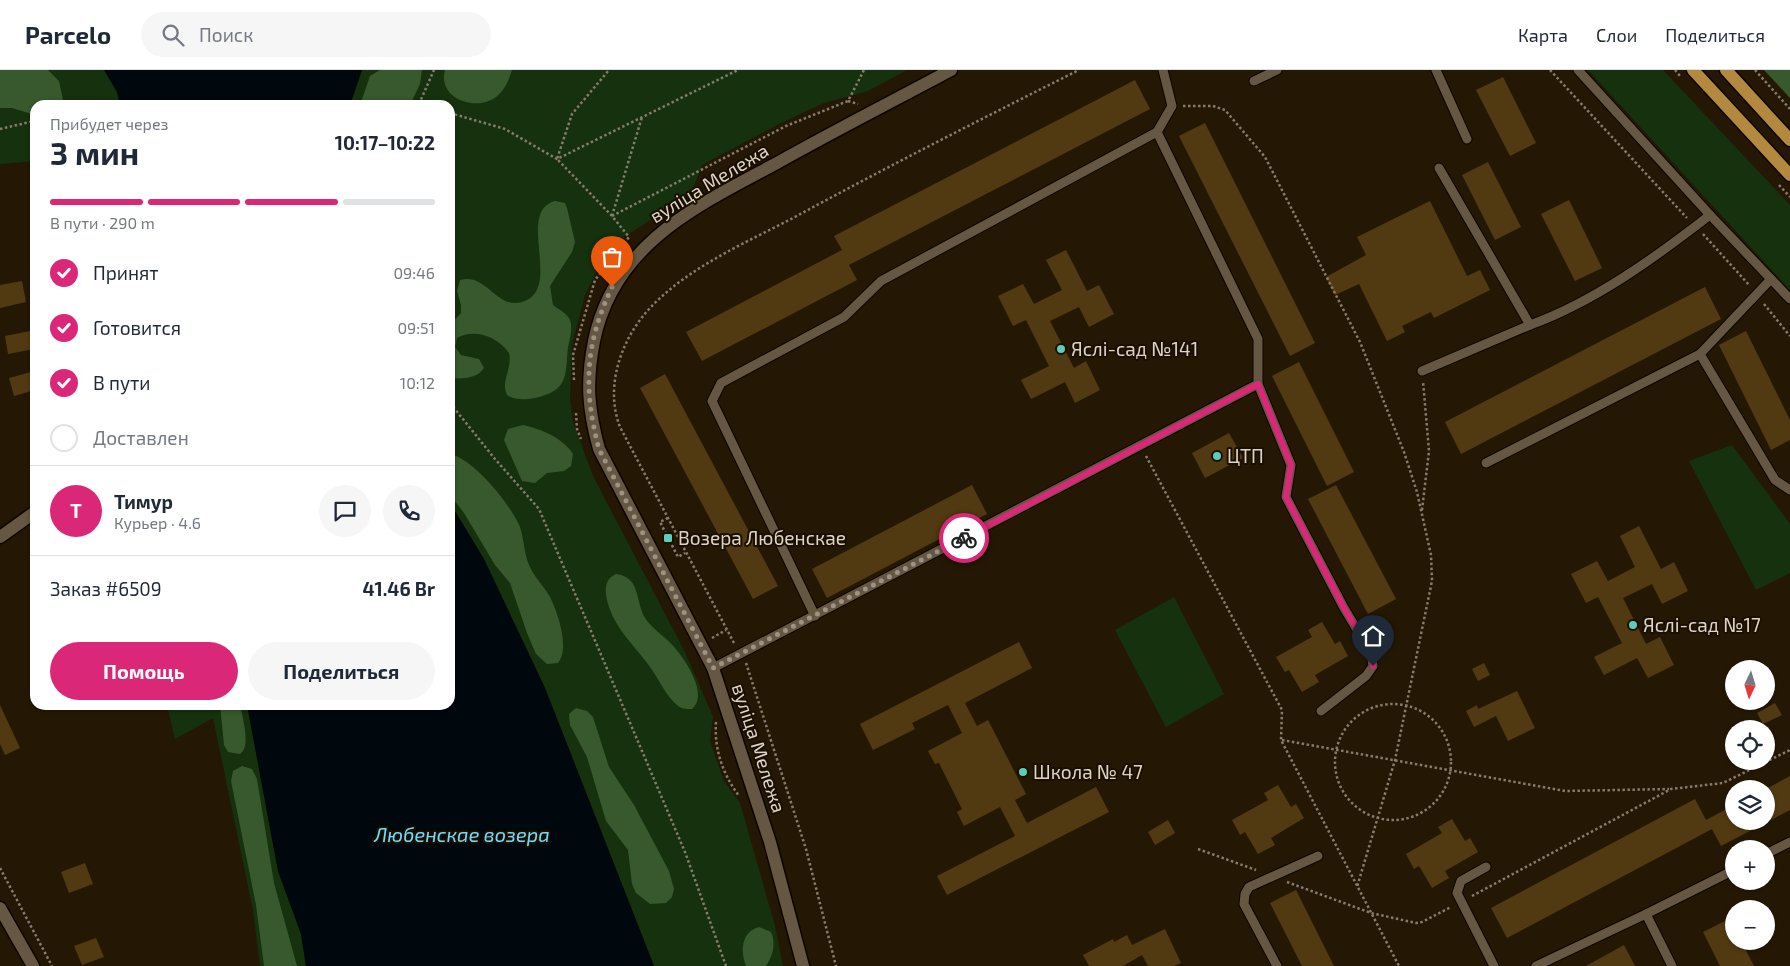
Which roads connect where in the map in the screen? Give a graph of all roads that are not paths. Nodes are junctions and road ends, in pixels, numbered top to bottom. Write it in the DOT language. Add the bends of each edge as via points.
graph roads {
  1 [pos="951,70"];
  2 [pos="1163,70"];
  3 [pos="1277,70"];
  4 [pos="1436,70"];
  5 [pos="1578,70"];
  6 [pos="1694,70"];
  7 [pos="1726,70"];
  8 [pos="1254,81"];
  9 [pos="1157,132"];
  10 [pos="1467,139"];
  11 [pos="1790,140"];
  12 [pos="1439,168"];
  13 [pos="1790,175"];
  14 [pos="1710,215"];
  15 [pos="1771,279"];
  16 [pos="1790,299"];
  17 [pos="1530,325"];
  18 [pos="1700,354"];
  19 [pos="1422,371"];
  20 [pos="1258,384"];
  21 [pos="1486,464"];
  22 [pos="1790,490"];
  23 [pos="30,516"];
  24 [pos="0,537"];
  25 [pos="815,616"];
  26 [pos="713,668"];
  27 [pos="1321,711"];
  28 [pos="1789,845"];
  29 [pos="1775,850"];
  30 [pos="1318,856"];
  31 [pos="1486,867"];
  32 [pos="1725,874"];
  33 [pos="0,908"];
  34 [pos="1646,914"];
  35 [pos="33,966"];
  36 [pos="803,966"];
  37 [pos="1277,966"];
  38 [pos="1494,966"];
  39 [pos="1536,966"];
  40 [pos="1672,966"];
  1 -- 26 [label="main road, вуліца Мележа" via="683,216 633,257 603,306 589,364 587,392 599,449"];
  2 -- 9 [label="lane" via="1172,106"];
  3 -- 8 [label="lane"];
  4 -- 10 [label="lane"];
  5 -- 14 [label="lane"];
  6 -- 13 [label="main road"];
  7 -- 11 [label="main road"];
  9 -- 20 [label="lane" via="1258,339"];
  9 -- 25 [label="lane" via="881,281 844,317 721,383 712,401"];
  12 -- 17 [label="lane"];
  14 -- 15 [label="lane"];
  14 -- 17 [label="lane" via="1640,267 1552,317"];
  15 -- 16 [label="lane"];
  15 -- 18 [label="lane"];
  17 -- 19 [label="lane"];
  18 -- 21 [label="lane"];
  18 -- 22 [label="lane" via="1775,480"];
  20 -- 25 [label="lane"];
  20 -- 27 [label="lane" via="1291,465 1286,497 1371,653 1373,666 1366,676"];
  23 -- 24 [label="main road"];
  25 -- 26 [label="lane"];
  26 -- 36 [label="main road, вуліца Мележа" via="770,842"];
  28 -- 29 [label="lane"];
  30 -- 37 [label="lane" via="1249,887 1245,894 1244,904"];
  31 -- 38 [label="lane" via="1461,881 1457,893"];
  32 -- 34 [label="lane"];
  33 -- 35 [label="main road"];
  34 -- 39 [label="lane"];
  34 -- 40 [label="lane"];
}
